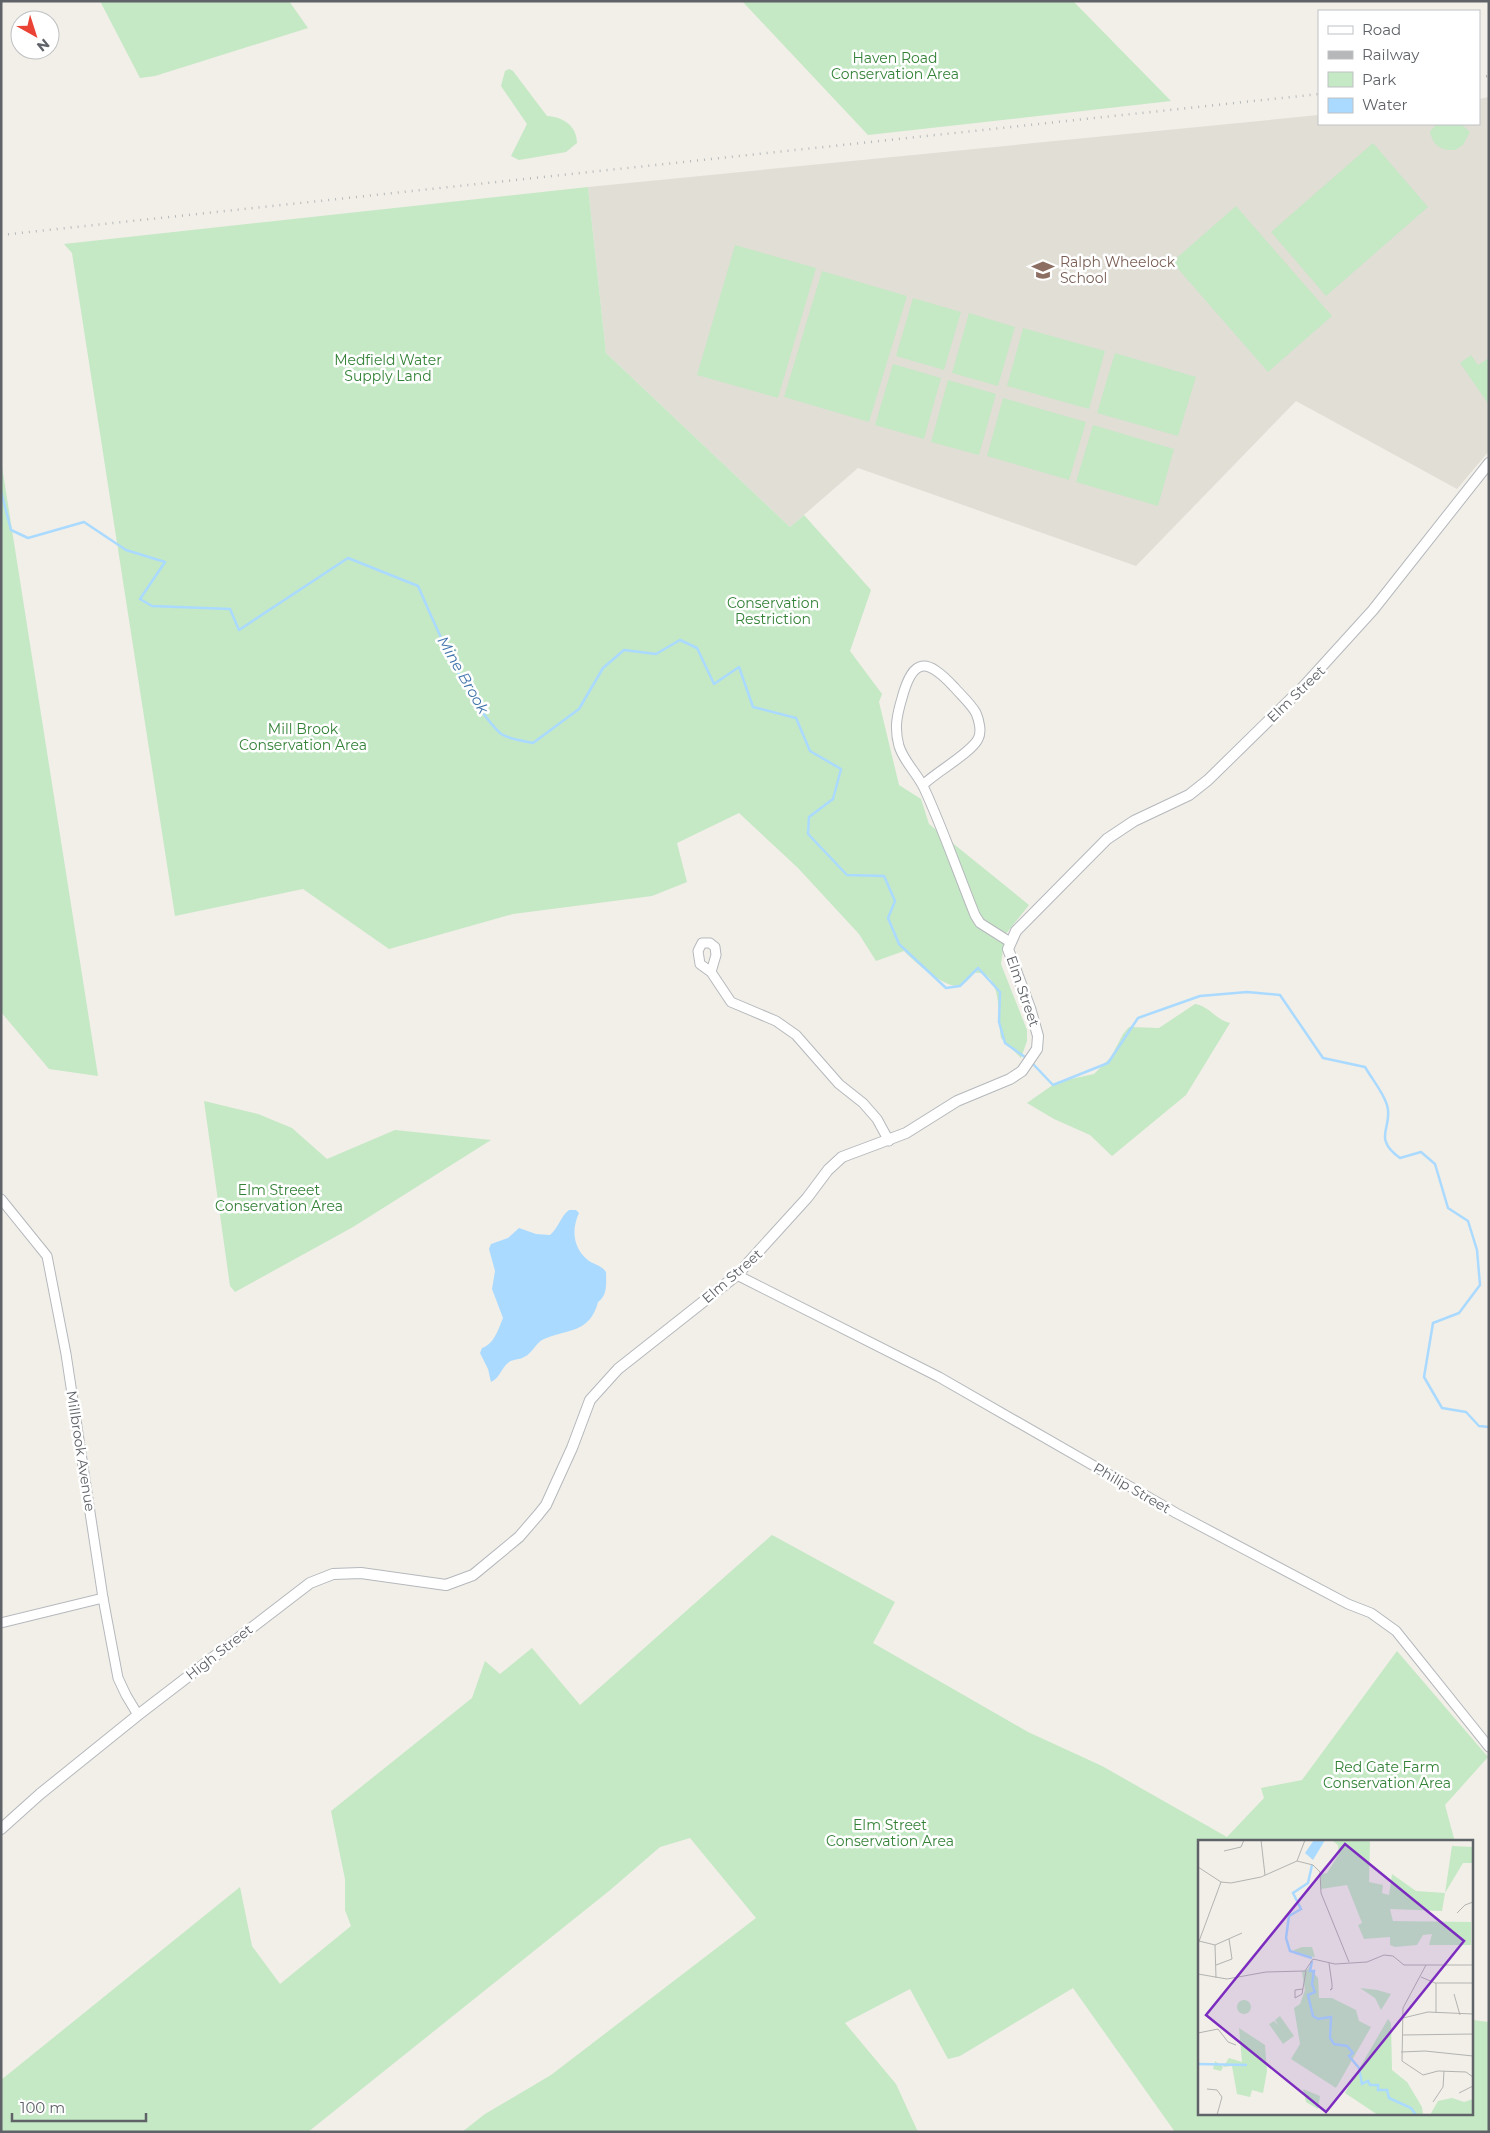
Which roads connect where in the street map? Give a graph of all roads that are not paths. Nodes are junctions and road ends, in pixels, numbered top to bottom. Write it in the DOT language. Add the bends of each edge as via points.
graph roads {
  1 [pos="1489,463"];
  2 [pos="923,785"];
  3 [pos="1010,942"];
  4 [pos="711,972"];
  5 [pos="889,1141"];
  6 [pos="1,1199"];
  7 [pos="737,1275"];
  8 [pos="472,1576"];
  9 [pos="103,1598"];
  10 [pos="1,1624"];
  11 [pos="138,1715"];
  12 [pos="1489,1747"];
  13 [pos="1,1829"];
  1 -- 3 [label="street, Elm Street" via="1373,610 1304,686 1189,795 1134,821 1107,839 1016,931"];
  2 -- 2 [label="street" via="971,747 979,738 980,730 976,712 944,677 931,667 922,666 912,670 907,678 895,724 905,760"];
  2 -- 3 [label="street" via="975,915 980,923"];
  3 -- 5 [label="street, Elm Street" via="1011,958 1037,1028 1037,1049 1031,1060 1010,1079 957,1101"];
  4 -- 5 [label="street" via="731,1002 776,1021 796,1035 839,1084 863,1103 877,1119"];
  5 -- 7 [label="street, Elm Street" via="868,1146 838,1161"];
  6 -- 9 [label="street, Millbrook Avenue" via="47,1256 66,1354"];
  7 -- 8 [label="street, Elm Street" via="602,1385 590,1400 572,1448 542,1510 519,1537"];
  7 -- 12 [label="street, Philip Street" via="938,1377 1176,1513 1348,1604 1372,1613 1396,1631"];
  8 -- 11 [label="street, High Street" via="446,1586 361,1573 333,1574 310,1583"];
  9 -- 10 [label="street"];
  9 -- 11 [label="street, Millbrook Avenue" via="118,1678"];
  11 -- 13 [label="street, High Street"];
}
